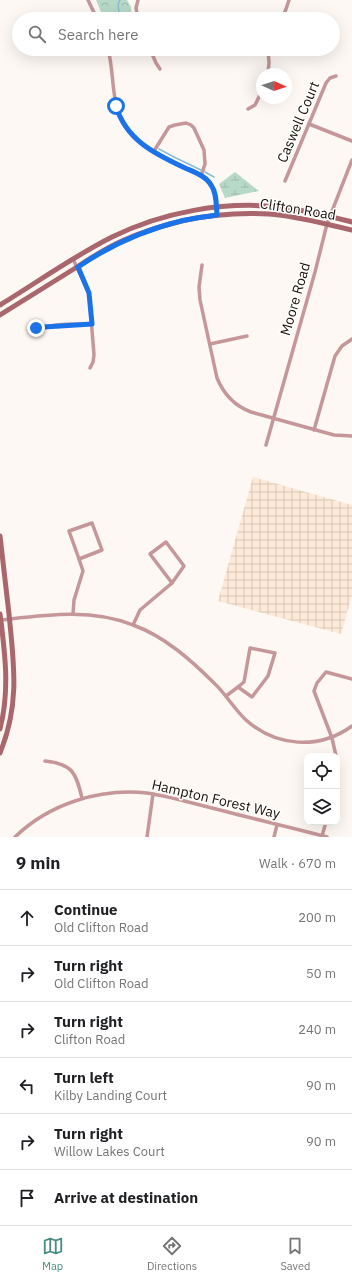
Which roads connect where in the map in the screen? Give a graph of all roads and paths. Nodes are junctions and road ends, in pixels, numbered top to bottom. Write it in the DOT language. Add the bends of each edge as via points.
graph roads {
  1 [pos="88,0"];
  2 [pos="138,0"];
  3 [pos="289,0"];
  4 [pos="94,12"];
  5 [pos="137,12"];
  6 [pos="285,12"];
  7 [pos="110,56"];
  8 [pos="154,56"];
  9 [pos="268,56"];
  10 [pos="269,68"];
  11 [pos="160,69"];
  12 [pos="336,76"];
  13 [pos="256,103"];
  14 [pos="248,109"];
  15 [pos="309,124"];
  16 [pos="352,141"];
  17 [pos="154,151"];
  18 [pos="352,160"];
  19 [pos="201,176"];
  20 [pos="285,181"];
  21 [pos="216,207"];
  22 [pos="217,215"];
  23 [pos="329,216"];
  24 [pos="352,222"];
  25 [pos="327,224"];
  26 [pos="352,230"];
  27 [pos="74,259"];
  28 [pos="202,265"];
  29 [pos="78,267"];
  30 [pos="0,306"];
  31 [pos="0,315"];
  32 [pos="92,324"];
  33 [pos="31,332"];
  34 [pos="247,336"];
  35 [pos="352,338"];
  36 [pos="210,344"];
  37 [pos="90,368"];
  38 [pos="273,419"];
  39 [pos="314,430"];
  40 [pos="352,436"];
  41 [pos="266,445"];
  42 [pos="0,536"];
  43 [pos="80,558"];
  44 [pos="172,583"];
  45 [pos="0,614"];
  46 [pos="73,614"];
  47 [pos="10,619"];
  48 [pos="1,620"];
  49 [pos="133,625"];
  50 [pos="352,679"];
  51 [pos="238,687"];
  52 [pos="226,696"];
  53 [pos="352,726"];
  54 [pos="0,729"];
  55 [pos="332,738"];
  56 [pos="0,753"];
  57 [pos="335,753"];
  58 [pos="45,761"];
  59 [pos="153,794"];
  60 [pos="82,798"];
  61 [pos="277,825"];
  62 [pos="325,825"];
  63 [pos="322,836"];
  64 [pos="15,837"];
  65 [pos="148,837"];
  66 [pos="274,837"];
  67 [pos="327,837"];
  1 -- 4 [label="street"];
  2 -- 5 [label="street"];
  3 -- 6 [label="street"];
  7 -- 17 [label="street" via="119,116 128,130"];
  8 -- 11 [label="street"];
  9 -- 10 [label="street"];
  12 -- 15 [label="street, Caswell Court" via="326,83"];
  13 -- 14 [label="street"];
  15 -- 16 [label="street"];
  15 -- 20 [label="street, Caswell Court"];
  17 -- 19 [label="street"];
  17 -- 19 [label="street" via="169,127 186,123 191,125 204,150 205,164"];
  18 -- 23 [label="street, Moore Road"];
  19 -- 21 [label="street" via="211,184"];
  21 -- 22 [label="street"];
  21 -- 23 [label="main road, Clifton Road" via="275,207"];
  21 -- 27 [label="main road, Clifton Road" via="180,213 142,224 112,237"];
  22 -- 25 [label="main road, Clifton Road" via="270,214"];
  22 -- 29 [label="main road, Clifton Road" via="182,221 123,240"];
  23 -- 24 [label="main road, Clifton Road"];
  23 -- 25 [label="street, Moore Road"];
  25 -- 26 [label="main road, Clifton Road"];
  25 -- 38 [label="street, Moore Road"];
  27 -- 29 [label="street"];
  27 -- 30 [label="main road, Clifton Road"];
  28 -- 36 [label="street" via="199,293"];
  29 -- 31 [label="main road, Clifton Road"];
  29 -- 32 [label="street" via="89,293"];
  32 -- 33 [label="street" via="36,328"];
  32 -- 37 [label="street" via="94,355"];
  34 -- 36 [label="street"];
  35 -- 39 [label="street" via="335,356"];
  36 -- 38 [label="street" via="217,378 227,396 244,410"];
  38 -- 39 [label="street"];
  38 -- 41 [label="street, Moore Road"];
  39 -- 40 [label="street"];
  42 -- 47 [label="main road"];
  43 -- 43 [label="street" via="102,550 92,523 69,531"];
  43 -- 46 [label="street" via="83,571 74,600"];
  44 -- 44 [label="street" via="150,554 166,542 184,566"];
  44 -- 49 [label="street" via="140,610"];
  45 -- 48 [label="main road"];
  46 -- 47 [label="street"];
  46 -- 49 [label="street" via="100,616"];
  47 -- 48 [label="street"];
  47 -- 56 [label="main road" via="14,693 9,726"];
  48 -- 54 [label="main road" via="7,688"];
  49 -- 52 [label="street" via="176,650 203,672"];
  50 -- 55 [label="street" via="326,672 315,687 315,695"];
  51 -- 51 [label="street" via="252,697 268,676 275,653 250,648 244,682"];
  51 -- 52 [label="street"];
  52 -- 55 [label="street" via="245,719 273,737 298,743"];
  53 -- 55 [label="street"];
  55 -- 57 [label="street"];
  58 -- 60 [label="street" via="60,763 71,770 77,779"];
  59 -- 60 [label="street, Hampton Forest Way" via="119,792"];
  59 -- 61 [label="street, Hampton Forest Way"];
  59 -- 65 [label="street"];
  60 -- 64 [label="street, Hampton Forest Way" via="49,812"];
  61 -- 63 [label="street, Hampton Forest Way"];
  61 -- 66 [label="street"];
  62 -- 63 [label="street"];
  63 -- 67 [label="street, Hampton Forest Way"];
}
